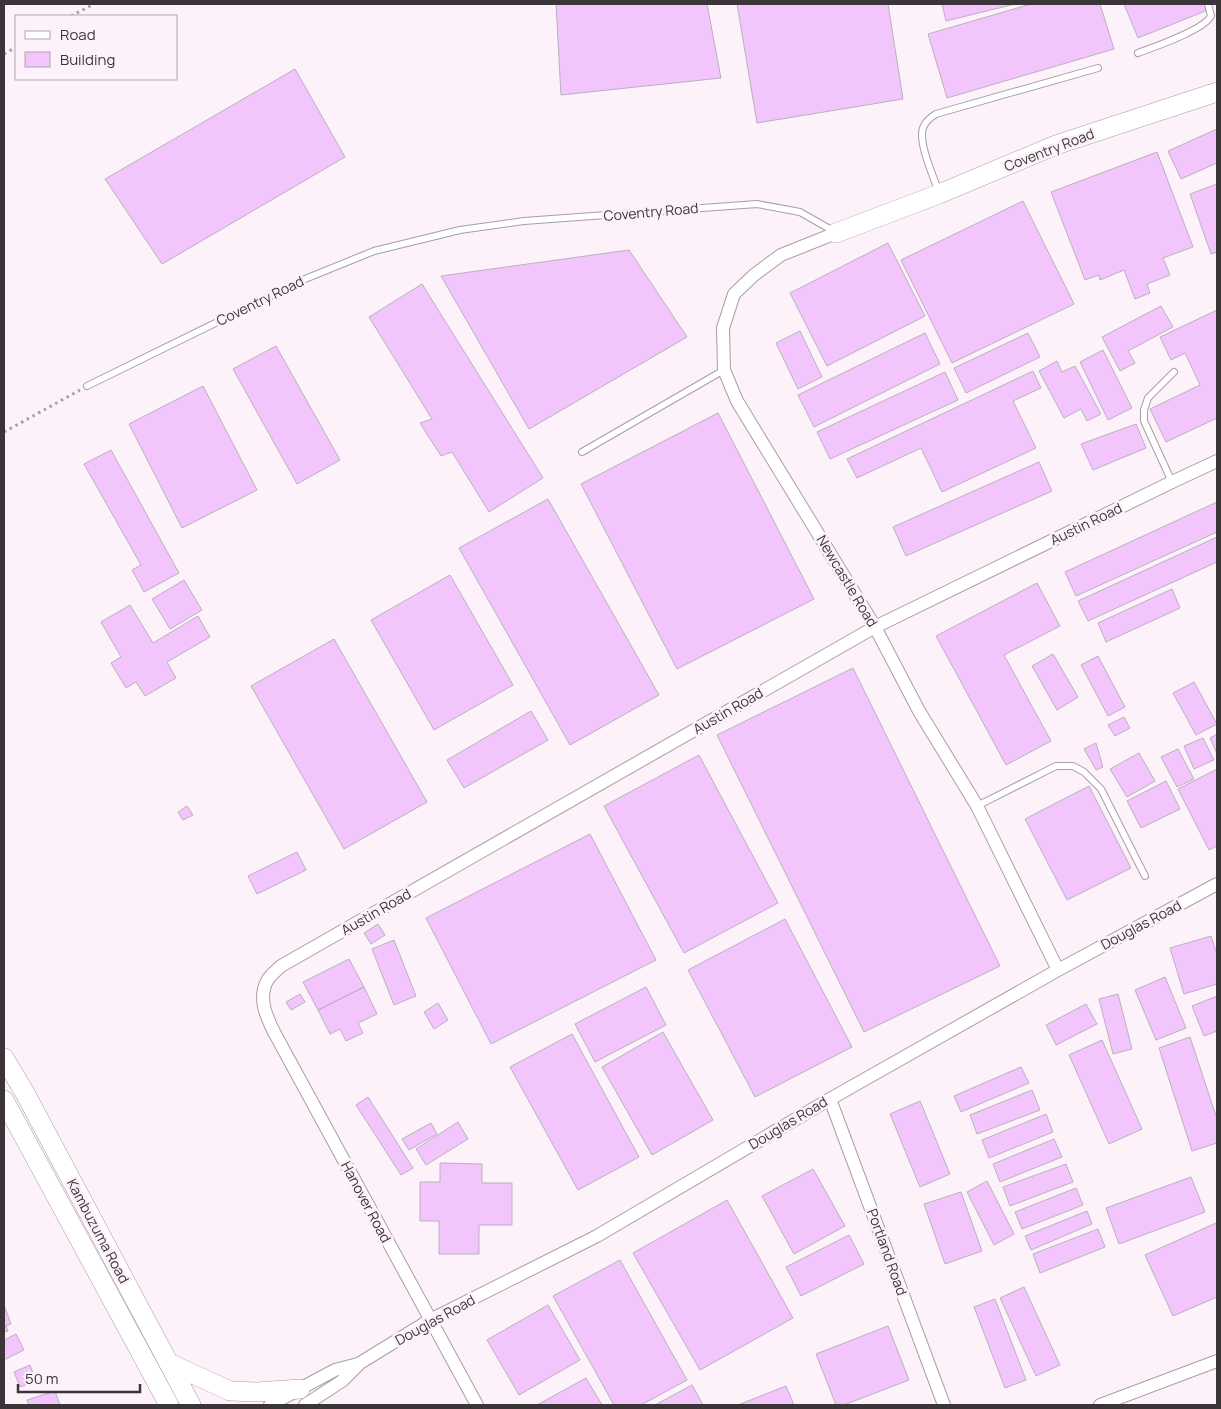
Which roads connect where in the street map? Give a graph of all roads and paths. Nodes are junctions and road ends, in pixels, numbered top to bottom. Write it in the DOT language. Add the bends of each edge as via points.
graph roads {
  1 [pos="94,4"];
  2 [pos="1208,4"];
  3 [pos="73,15"];
  4 [pos="15,48"];
  5 [pos="1138,53"];
  6 [pos="4,54"];
  7 [pos="1098,68"];
  8 [pos="1217,92"];
  9 [pos="939,194"];
  10 [pos="836,233"];
  11 [pos="724,370"];
  12 [pos="1174,372"];
  13 [pos="87,386"];
  14 [pos="4,432"];
  15 [pos="582,452"];
  16 [pos="1217,461"];
  17 [pos="1172,482"];
  18 [pos="875,627"];
  19 [pos="977,806"];
  20 [pos="1145,876"];
  21 [pos="1217,884"];
  22 [pos="1058,970"];
  23 [pos="262,995"];
  24 [pos="4,1058"];
  25 [pos="25,1093"];
  26 [pos="830,1099"];
  27 [pos="4,1101"];
  28 [pos="430,1320"];
  29 [pos="1217,1361"];
  30 [pos="169,1364"];
  31 [pos="302,1397"];
  32 [pos="169,1405"];
  33 [pos="191,1405"];
  34 [pos="270,1405"];
  35 [pos="478,1405"];
  36 [pos="944,1405"];
  37 [pos="1100,1405"];
  1 -- 3 [label="path"];
  2 -- 5 [label="lane" via="1211,16 1206,22"];
  4 -- 6 [label="path"];
  7 -- 9 [label="lane" via="936,114 929,119 923,128 922,141"];
  8 -- 9 [label="main road, Coventry Road" via="1056,145"];
  9 -- 10 [label="main road, Coventry Road"];
  10 -- 11 [label="street, Newcastle Road" via="781,255 734,294 723,328"];
  10 -- 13 [label="lane, Coventry Road" via="800,212 756,204 524,221 460,230 374,252 305,279"];
  11 -- 15 [label="lane"];
  11 -- 18 [label="street, Newcastle Road" via="737,401"];
  12 -- 17 [label="lane" via="1148,398 1144,410 1144,421"];
  13 -- 14 [label="path"];
  16 -- 17 [label="street, Austin Road"];
  17 -- 18 [label="street, Austin Road"];
  18 -- 19 [label="street, Newcastle Road" via="919,711"];
  18 -- 23 [label="street, Austin Road" via="281,966 267,980"];
  19 -- 20 [label="lane" via="1056,766 1074,766 1101,789"];
  19 -- 22 [label="street, Newcastle Road"];
  21 -- 22 [label="street, Douglas Road"];
  22 -- 26 [label="street, Douglas Road"];
  23 -- 28 [label="street, Hanover Road" via="265,1013 274,1032"];
  24 -- 25 [label="main road, Kambuzuma Road"];
  25 -- 27 [label="street"];
  25 -- 30 [label="main road, Kambuzuma Road"];
  26 -- 28 [label="street, Douglas Road" via="597,1236"];
  26 -- 36 [label="street, Portland Road"];
  27 -- 32 [label="main road, Kambuzuma Road"];
  28 -- 31 [label="street, Douglas Road" via="360,1364 335,1370"];
  28 -- 35 [label="street, Hanover Road"];
  29 -- 37 [label="street"];
  30 -- 31 [label="main road" via="230,1391"];
  30 -- 33 [label="main road, Kambuzuma Road"];
  31 -- 34 [label="street, Douglas Road"];
}
